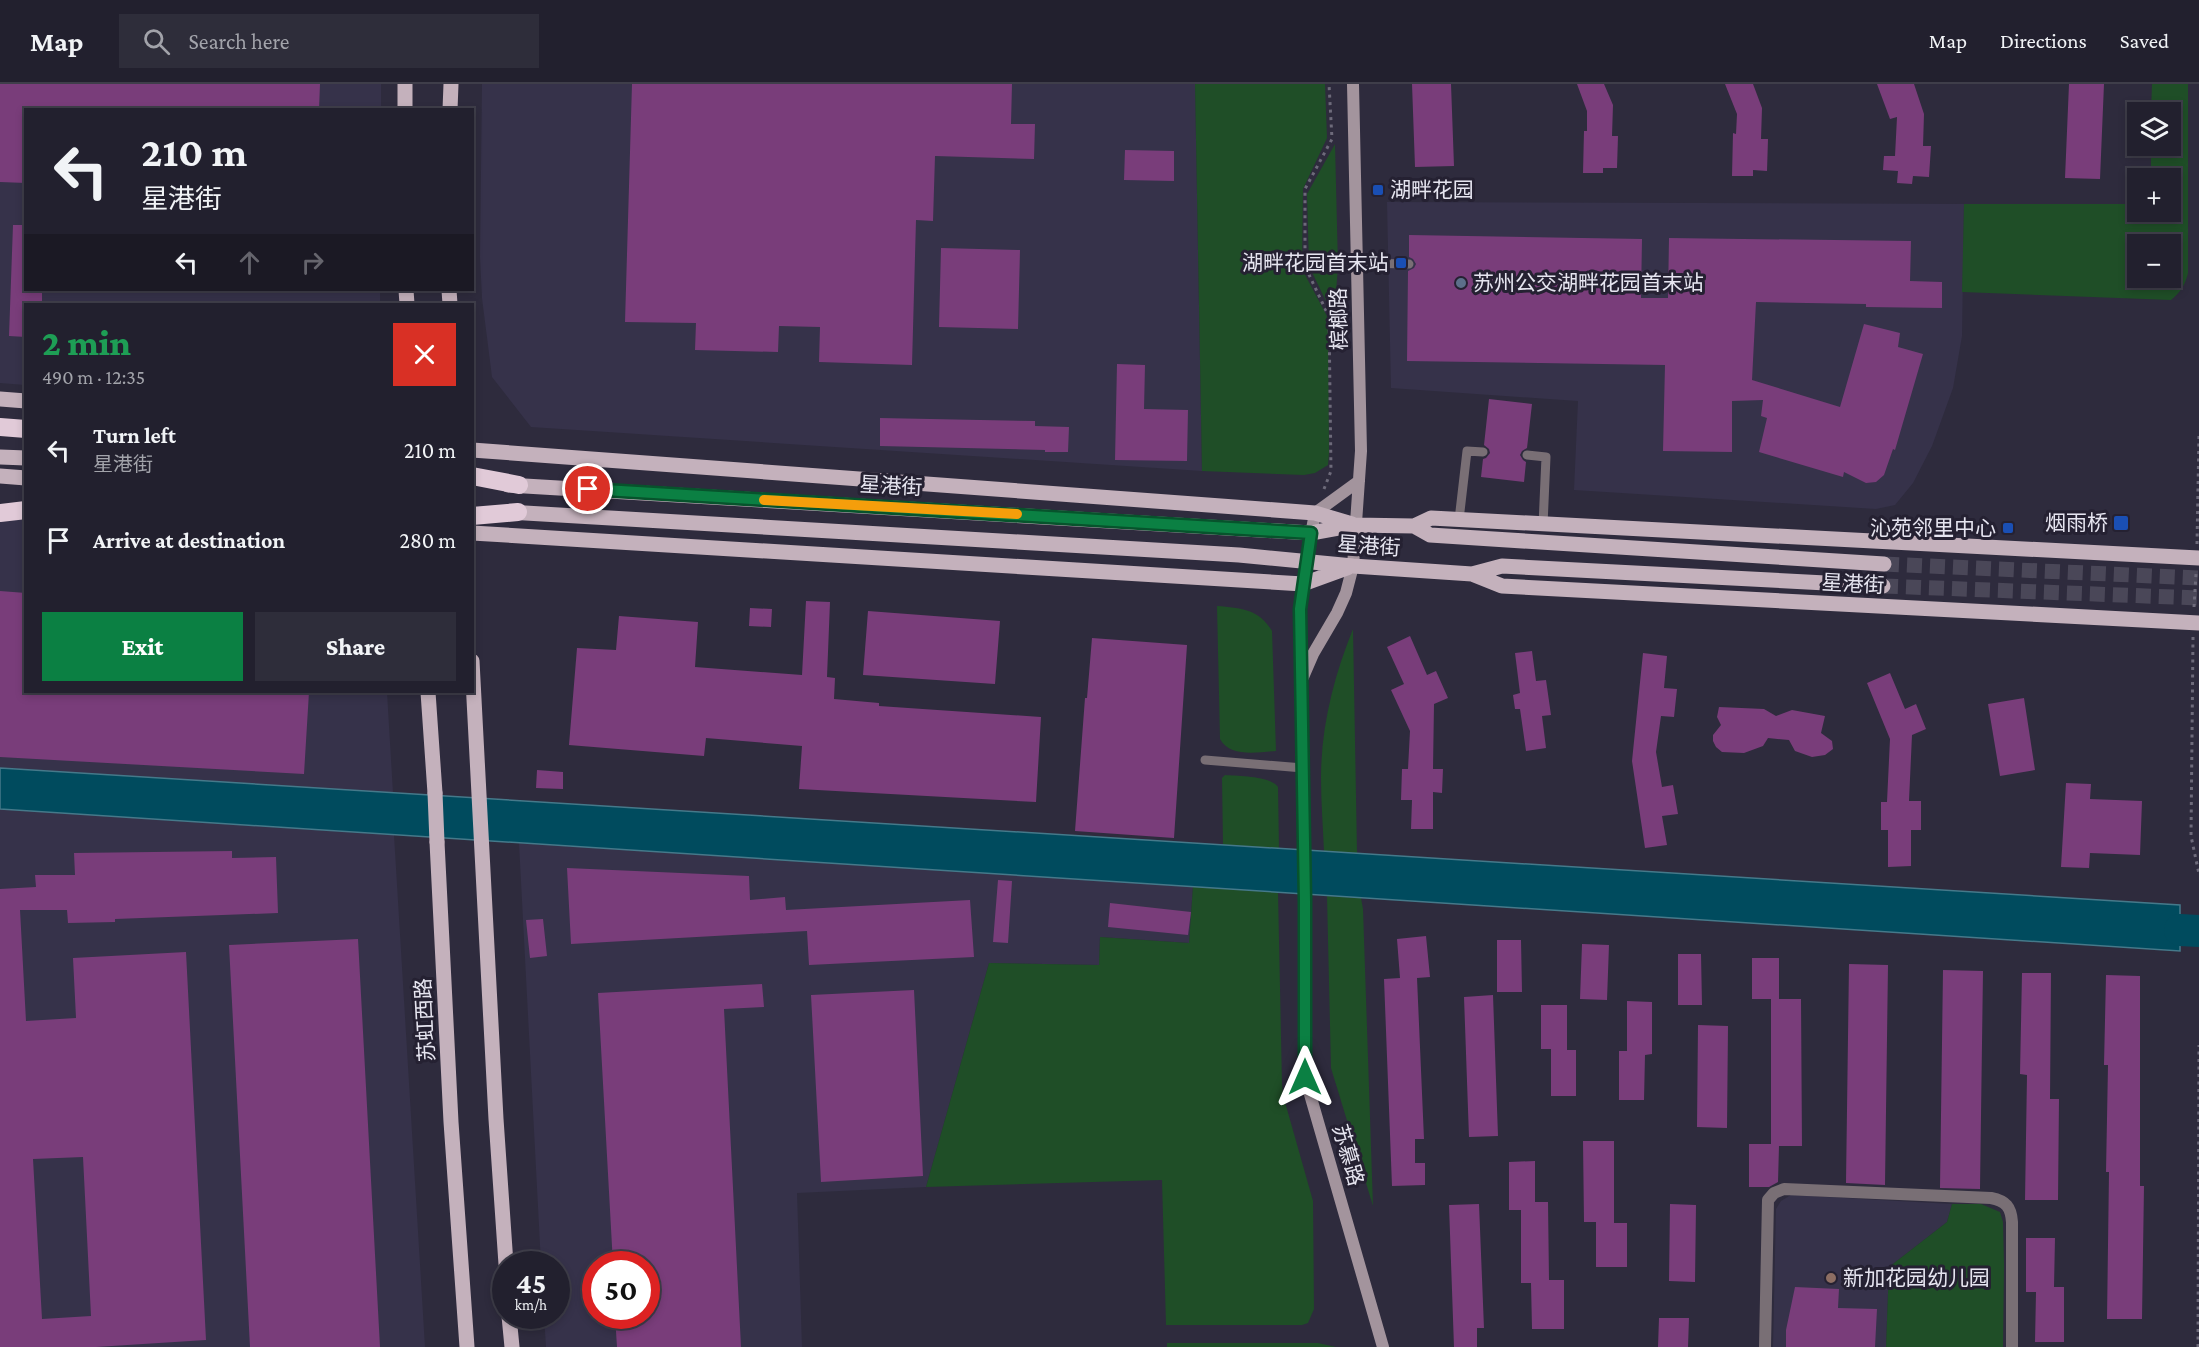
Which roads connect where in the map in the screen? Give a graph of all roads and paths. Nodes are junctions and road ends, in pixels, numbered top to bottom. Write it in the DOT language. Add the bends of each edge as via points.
graph roads {
  1 [pos="405,84"];
  2 [pos="451,84"];
  3 [pos="1329,84"];
  4 [pos="1353,84"];
  5 [pos="405,108"];
  6 [pos="450,108"];
  7 [pos="1357,262"];
  8 [pos="1409,264"];
  9 [pos="0,399"];
  10 [pos="24,401"];
  11 [pos="0,428"];
  12 [pos="24,429"];
  13 [pos="2199,434"];
  14 [pos="474,450"];
  15 [pos="1483,452"];
  16 [pos="1527,455"];
  17 [pos="0,456"];
  18 [pos="24,458"];
  19 [pos="0,476"];
  20 [pos="474,476"];
  21 [pos="24,478"];
  22 [pos="1359,481"];
  23 [pos="474,484"];
  24 [pos="519,485"];
  25 [pos="0,504"];
  26 [pos="24,506"];
  27 [pos="474,508"];
  28 [pos="24,510"];
  29 [pos="518,512"];
  30 [pos="0,513"];
  31 [pos="1315,513"];
  32 [pos="474,516"];
  33 [pos="1459,519"];
  34 [pos="1355,525"];
  35 [pos="1543,525"];
  36 [pos="1414,526"];
  37 [pos="474,533"];
  38 [pos="1311,533"];
  39 [pos="2198,557"];
  40 [pos="1306,561"];
  41 [pos="1884,564"];
  42 [pos="1353,566"];
  43 [pos="1472,574"];
  44 [pos="1303,584"];
  45 [pos="1883,586"];
  46 [pos="2196,623"];
  47 [pos="1301,681"];
  48 [pos="428,693"];
  49 [pos="474,693"];
  50 [pos="1204,760"];
  51 [pos="1303,768"];
  52 [pos="2199,874"];
  53 [pos="2199,1045"];
  54 [pos="505,1251"];
  55 [pos="510,1329"];
  56 [pos="467,1347"];
  57 [pos="512,1347"];
  58 [pos="1383,1347"];
  59 [pos="1765,1347"];
  60 [pos="2012,1347"];
  61 [pos="2198,1347"];
  1 -- 5 [label="main road"];
  2 -- 6 [label="main road"];
  3 -- 31 [label="path" via="1332,139 1305,189 1305,267 1329,317 1331,471"];
  4 -- 7 [label="main road, 槟榔路"];
  7 -- 8 [label="lane"];
  7 -- 22 [label="main road, 槟榔路"];
  9 -- 10 [label="main road"];
  11 -- 12 [label="highway"];
  13 -- 39 [label="path"];
  14 -- 31 [label="main road"];
  15 -- 33 [label="lane" via="1467,451"];
  16 -- 35 [label="lane" via="1546,457"];
  17 -- 18 [label="main road"];
  19 -- 21 [label="main road"];
  20 -- 24 [label="highway"];
  22 -- 31 [label="main road"];
  22 -- 34 [label="main road, 苏慕路"];
  23 -- 24 [label="main road, 星港街"];
  24 -- 38 [label="main road, 星港街"];
  25 -- 26 [label="highway"];
  27 -- 29 [label="main road, 星港街"];
  28 -- 30 [label="highway"];
  29 -- 32 [label="highway"];
  29 -- 40 [label="main road, 星港街"];
  31 -- 34 [label="main road"];
  31 -- 38 [label="main road, 苏慕路"];
  33 -- 35 [label="main road, 星港街"];
  33 -- 36 [label="main road, 星港街" via="1431,518"];
  34 -- 36 [label="main road, 星港街"];
  34 -- 38 [label="main road, 星港街"];
  34 -- 42 [label="main road, 苏慕路"];
  35 -- 39 [label="main road, 星港街"];
  36 -- 41 [label="main road, 星港街" via="1430,536"];
  37 -- 44 [label="main road"];
  38 -- 40 [label="main road, 苏慕路"];
  39 -- 46 [label="path"];
  40 -- 42 [label="main road, 星港街"];
  40 -- 44 [label="main road, 苏慕路"];
  42 -- 43 [label="main road, 星港街"];
  42 -- 44 [label="main road"];
  42 -- 47 [label="main road, 苏慕路" via="1337,613"];
  43 -- 45 [label="main road, 星港街" via="1502,566"];
  43 -- 46 [label="main road, 星港街" via="1502,586"];
  44 -- 47 [label="main road, 苏慕路"];
  46 -- 52 [label="path" via="2191,681 2191,836"];
  47 -- 51 [label="main road, 苏慕路"];
  48 -- 56 [label="main road, 苏虹西路, bridge"];
  49 -- 54 [label="main road"];
  50 -- 51 [label="lane"];
  51 -- 58 [label="main road, 苏慕路" via="1305,1077"];
  53 -- 61 [label="path"];
  55 -- 57 [label="main road"];
  59 -- 60 [label="street" via="1768,1200 1784,1189 1990,1198 2006,1203 2012,1222"];
}
